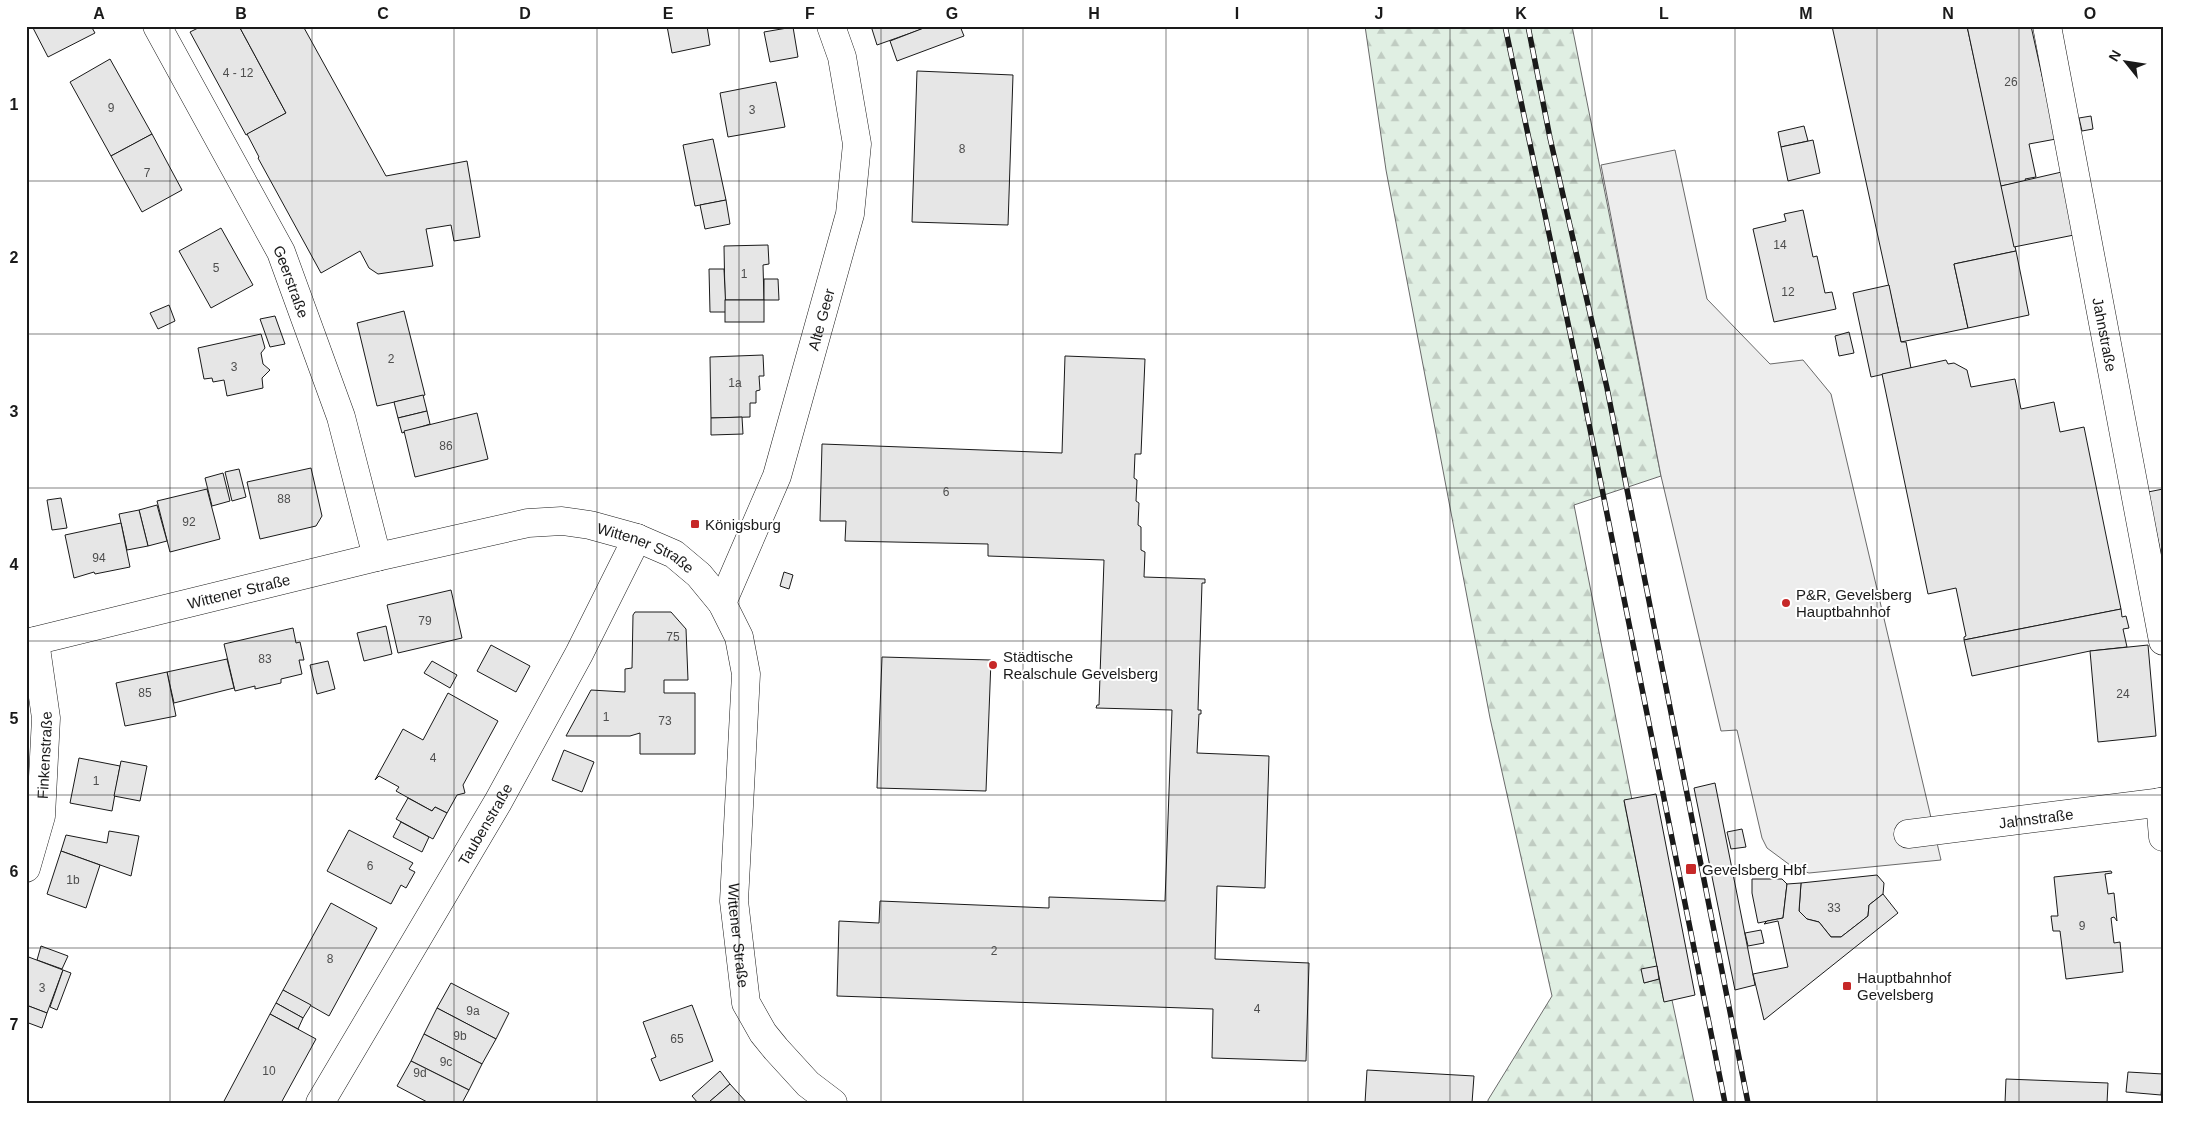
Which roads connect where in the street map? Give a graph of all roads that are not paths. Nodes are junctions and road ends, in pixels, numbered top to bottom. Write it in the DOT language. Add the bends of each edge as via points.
graph roads {
  1 [pos="156,26"];
  2 [pos="831,26"];
  3 [pos="2047,26"];
  4 [pos="637,538"];
  5 [pos="377,557"];
  6 [pos="722,602"];
  7 [pos="2163,641"];
  8 [pos="31,642"];
  9 [pos="2161,802"];
  10 [pos="1908,834"];
  11 [pos="2163,837"];
  12 [pos="26,868"];
  13 [pos="320,1103"];
  14 [pos="833,1103"];
  1 -- 5 [label="street, Geerstraße" via="281,252 341,417"];
  2 -- 6 [label="street, Alte Geer" via="842,57 857,144 850,214 777,476"];
  3 -- 7 [label="street, Jahnstraße"];
  4 -- 5 [label="street, Wittener Straße" via="571,523 528,523"];
  4 -- 6 [label="street, Wittener Straße" via="674,554 699,575"];
  4 -- 13 [label="street, Taubenstraße" via="579,654 498,802"];
  5 -- 8 [label="street, Wittener Straße"];
  6 -- 14 [label="street, Wittener Straße" via="739,637 746,674 734,901 746,1003 762,1033 776,1050 808,1084"];
  8 -- 12 [label="street, Finkenstraße" via="46,718 41,816"];
  9 -- 10 [label="street, Jahnstraße"];
  9 -- 11 [label="street"];
}
